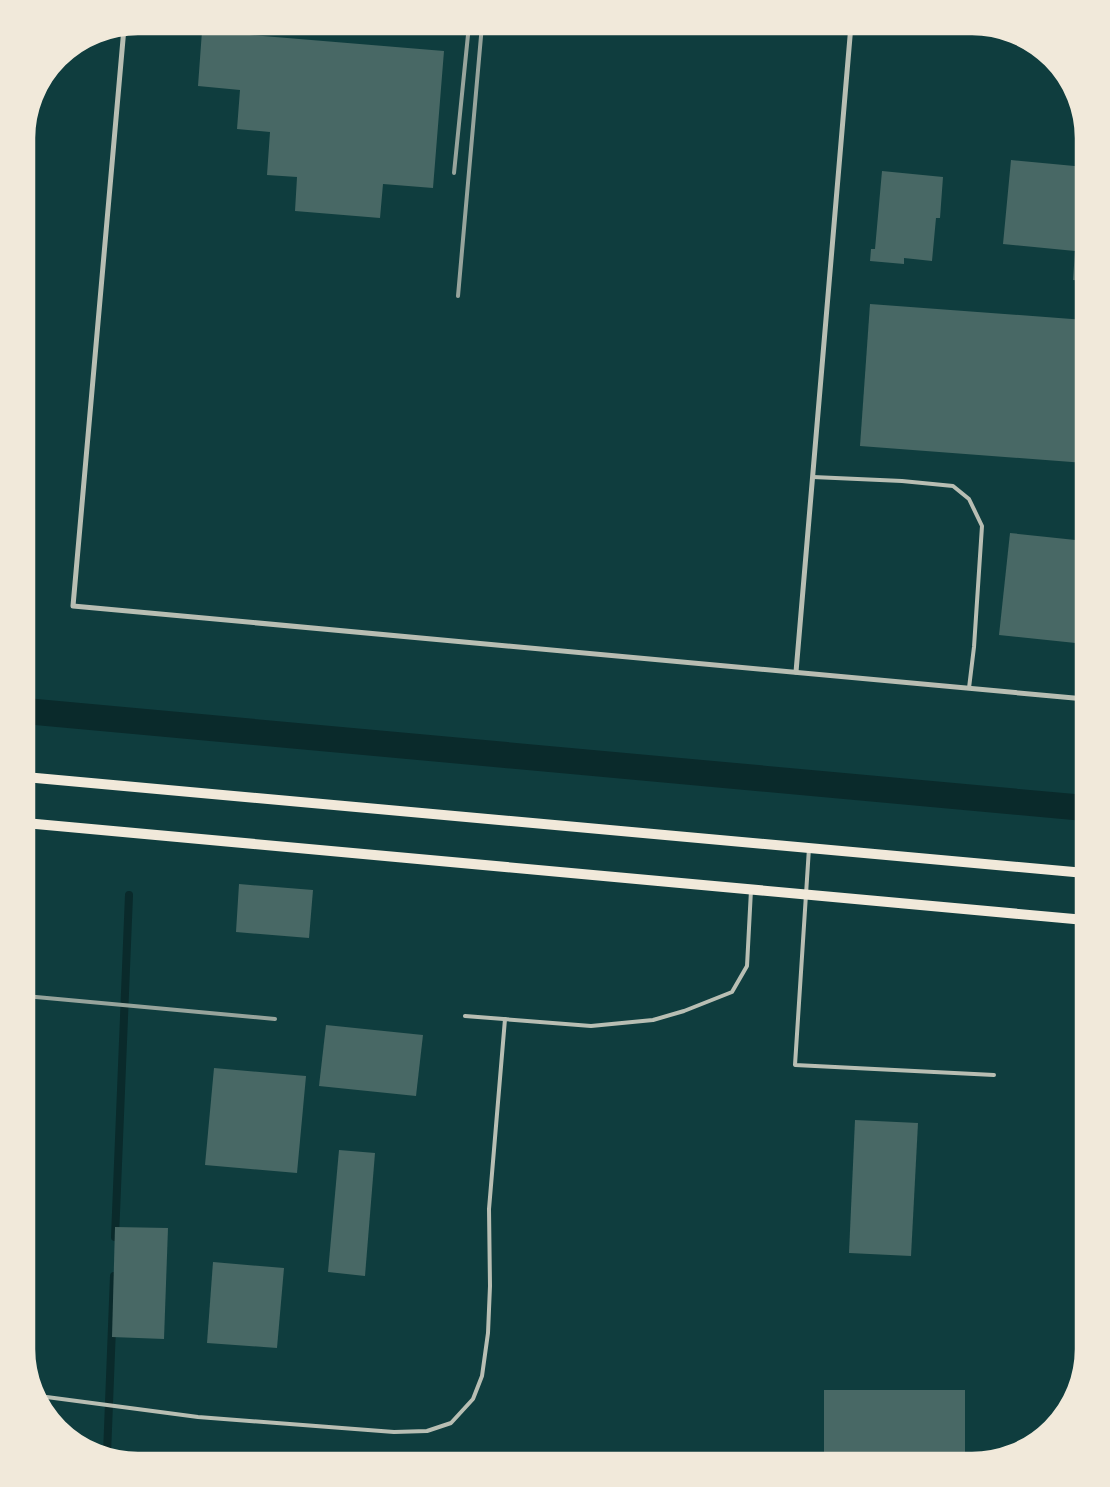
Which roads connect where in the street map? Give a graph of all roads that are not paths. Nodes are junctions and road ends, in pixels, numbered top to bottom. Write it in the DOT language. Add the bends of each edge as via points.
graph roads {
  1 [pos="850,34"];
  2 [pos="123,35"];
  3 [pos="812,476"];
  4 [pos="796,672"];
  5 [pos="969,688"];
  6 [pos="1076,698"];
  7 [pos="34,778"];
  8 [pos="34,824"];
  9 [pos="809,848"];
  10 [pos="1076,872"];
  11 [pos="751,890"];
  12 [pos="807,894"];
  13 [pos="1076,919"];
  14 [pos="465,1016"];
  15 [pos="505,1019"];
  16 [pos="994,1075"];
  17 [pos="46,1397"];
  1 -- 3 [label="street"];
  2 -- 4 [label="street" via="73,606"];
  3 -- 4 [label="street"];
  3 -- 5 [label="lane" via="953,486 969,499 982,526"];
  4 -- 5 [label="street"];
  5 -- 6 [label="street"];
  7 -- 9 [label="main road"];
  8 -- 11 [label="main road"];
  9 -- 10 [label="main road"];
  9 -- 12 [label="lane"];
  11 -- 12 [label="main road"];
  11 -- 15 [label="lane" via="747,966 732,992 653,1020 591,1026"];
  12 -- 13 [label="main road"];
  12 -- 16 [label="lane" via="795,1065"];
  14 -- 15 [label="lane"];
  15 -- 17 [label="lane" via="489,1209 490,1286 486,1350 482,1376 473,1399 450,1423 426,1431 394,1432 198,1417"];
}
